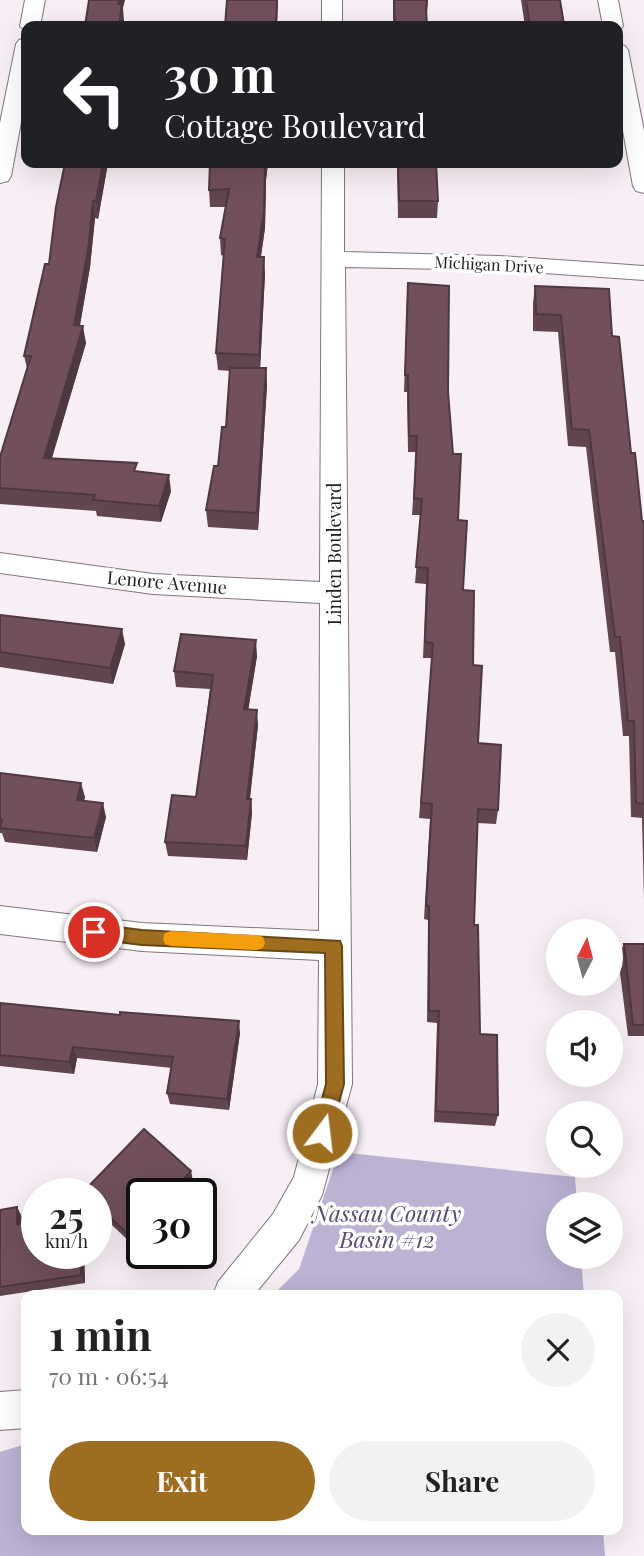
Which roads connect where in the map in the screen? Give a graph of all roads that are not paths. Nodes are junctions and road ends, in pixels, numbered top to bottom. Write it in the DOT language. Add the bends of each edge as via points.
graph roads {
  1 [pos="35,0"];
  2 [pos="332,0"];
  3 [pos="608,0"];
  4 [pos="31,21"];
  5 [pos="332,21"];
  6 [pos="612,21"];
  7 [pos="623,60"];
  8 [pos="21,69"];
  9 [pos="634,82"];
  10 [pos="333,168"];
  11 [pos="0,176"];
  12 [pos="644,186"];
  13 [pos="334,259"];
  14 [pos="644,273"];
  15 [pos="0,563"];
  16 [pos="334,593"];
  17 [pos="0,920"];
  18 [pos="334,946"];
  19 [pos="235,1290"];
  20 [pos="21,1409"];
  21 [pos="0,1411"];
  1 -- 4 [label="street"];
  2 -- 5 [label="street"];
  3 -- 6 [label="street"];
  7 -- 9 [label="street"];
  8 -- 11 [label="street"];
  9 -- 12 [label="street"];
  10 -- 13 [label="street, Linden Boulevard"];
  13 -- 14 [label="street, Michigan Drive"];
  13 -- 16 [label="street, Linden Boulevard"];
  15 -- 16 [label="street, Lenore Avenue" via="153,584"];
  16 -- 18 [label="street, Linden Boulevard"];
  17 -- 18 [label="street" via="142,937"];
  18 -- 19 [label="street, Linden Boulevard" via="335,1084 310,1183 286,1227"];
  20 -- 21 [label="street"];
}
